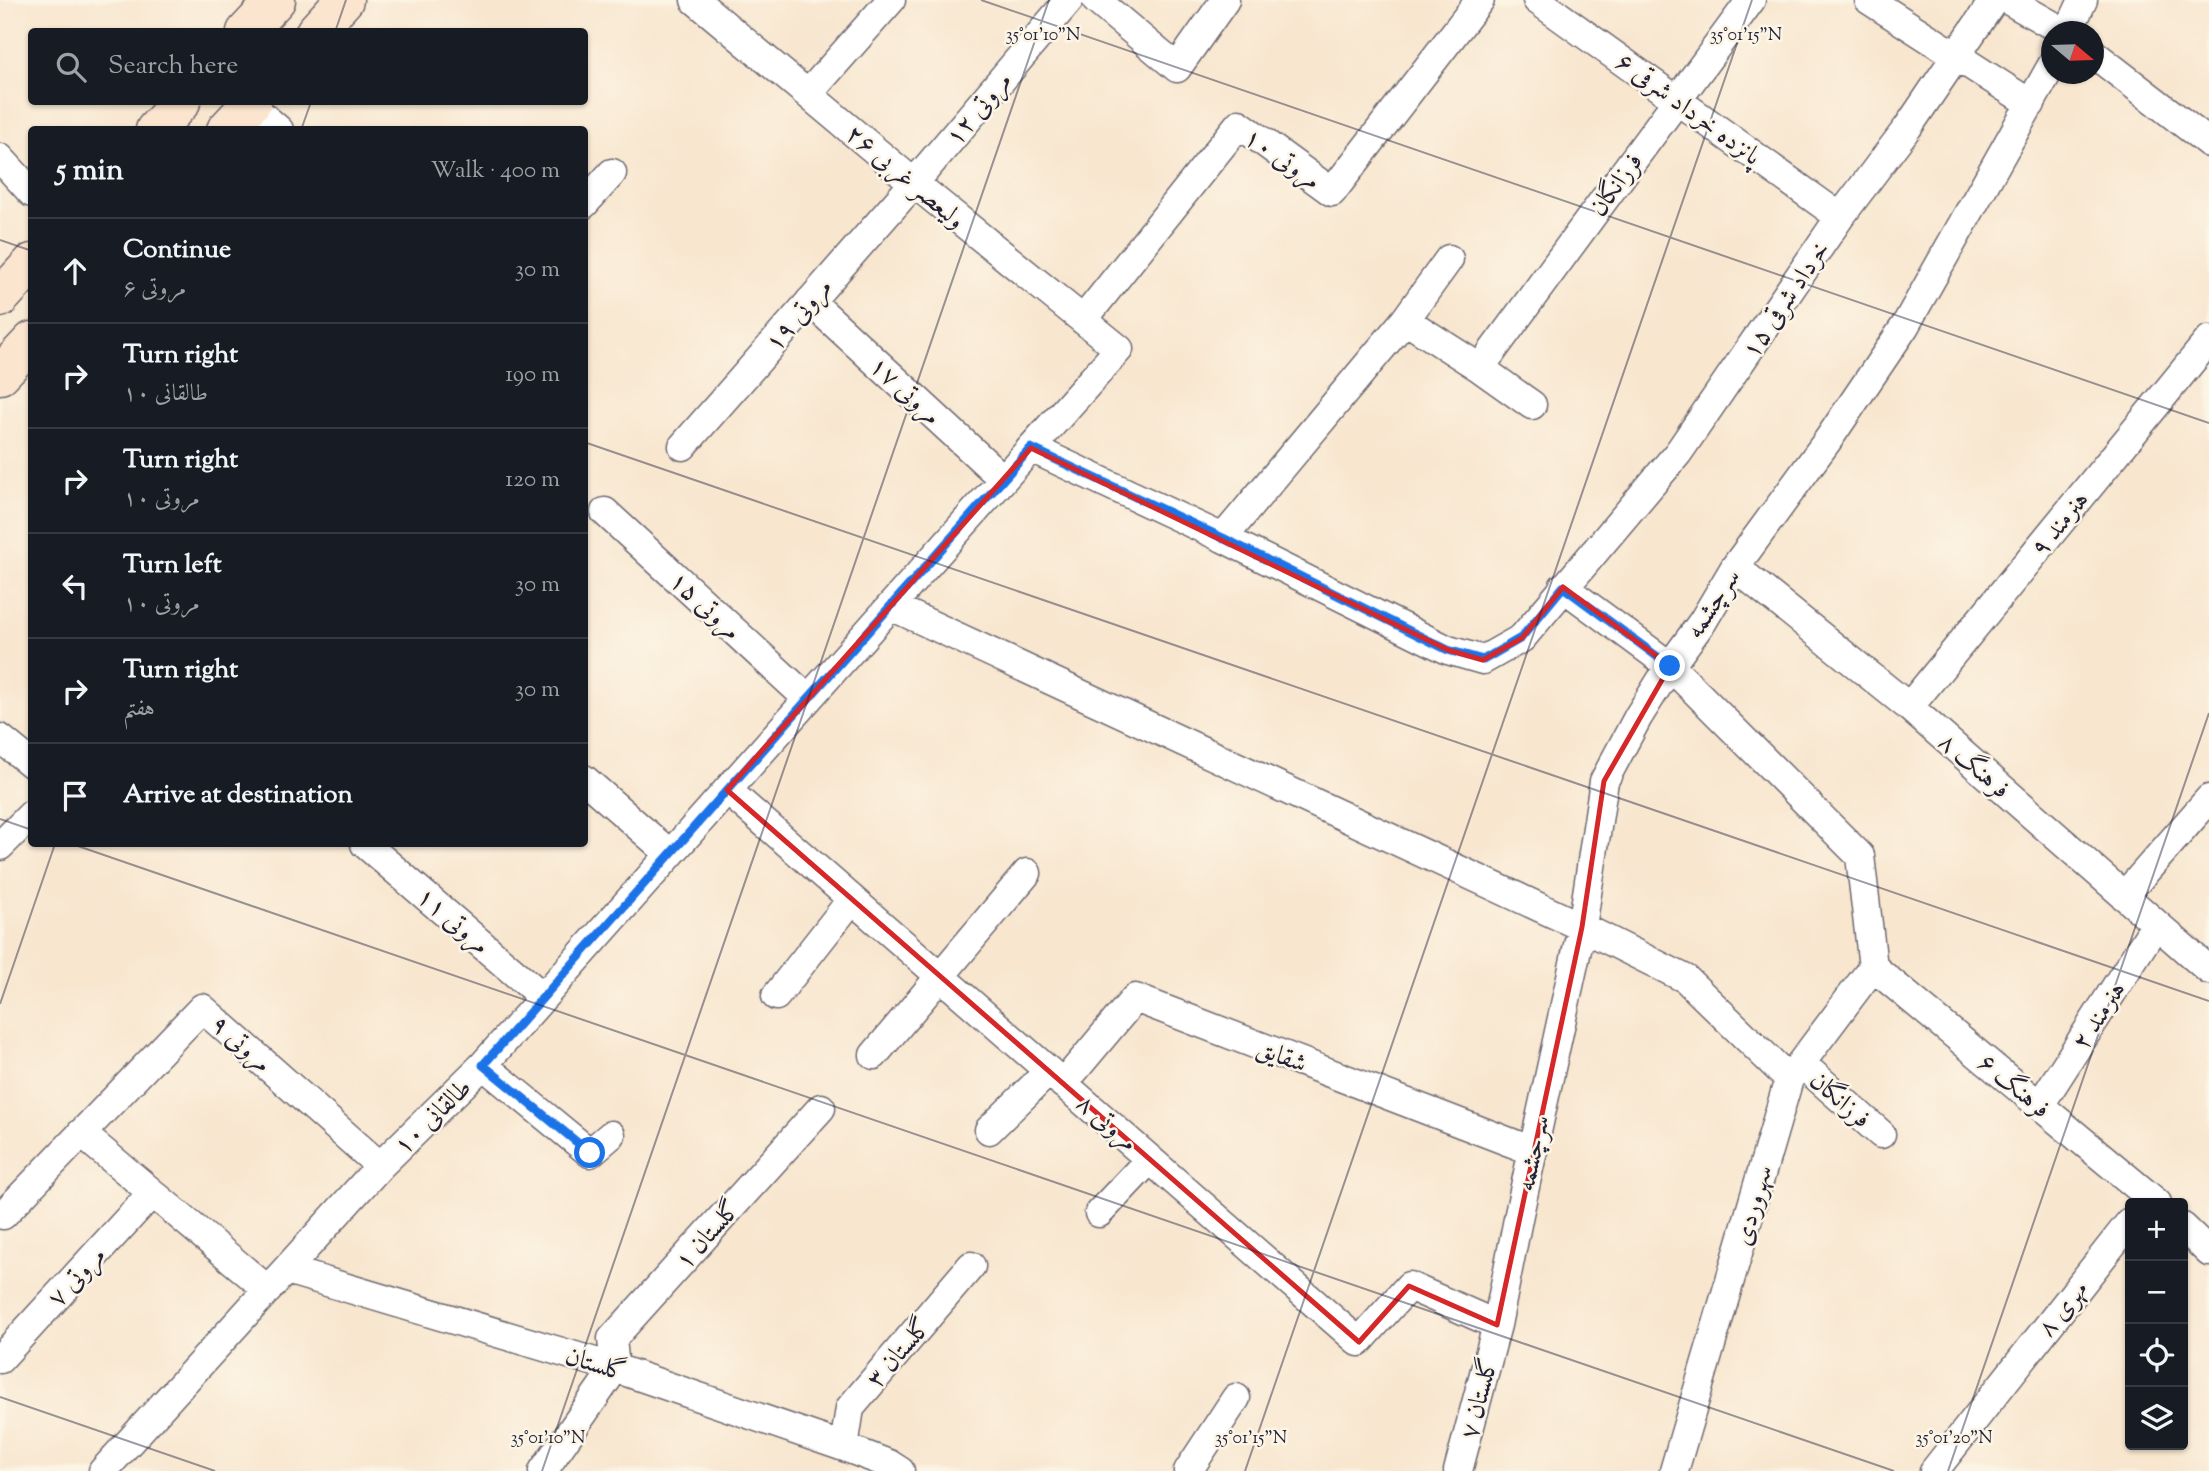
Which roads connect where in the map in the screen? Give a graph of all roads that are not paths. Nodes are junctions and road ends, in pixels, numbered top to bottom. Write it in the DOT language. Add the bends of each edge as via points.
graph roads {
  1 [pos="276,0"];
  2 [pos="344,0"];
  3 [pos="891,0"];
  4 [pos="1069,0"];
  5 [pos="1096,0"];
  6 [pos="1225,0"];
  7 [pos="1480,0"];
  8 [pos="1537,0"];
  9 [pos="1751,0"];
  10 [pos="1869,0"];
  11 [pos="1994,0"];
  12 [pos="2008,0"];
  13 [pos="2083,0"];
  14 [pos="711,5"];
  15 [pos="2046,21"];
  16 [pos="2072,21"];
  17 [pos="250,28"];
  18 [pos="319,28"];
  19 [pos="1957,55"];
  20 [pos="2104,62"];
  21 [pos="2042,84"];
  22 [pos="808,94"];
  23 [pos="1677,100"];
  24 [pos="2031,104"];
  25 [pos="178,105"];
  26 [pos="242,112"];
  27 [pos="159,126"];
  28 [pos="271,126"];
  29 [pos="2209,143"];
  30 [pos="0,159"];
  31 [pos="612,173"];
  32 [pos="914,183"];
  33 [pos="28,188"];
  34 [pos="588,200"];
  35 [pos="1840,217"];
  36 [pos="1450,260"];
  37 [pos="28,267"];
  38 [pos="0,298"];
  39 [pos="810,301"];
  40 [pos="1083,320"];
  41 [pos="1405,320"];
  42 [pos="2209,340"];
  43 [pos="28,345"];
  44 [pos="1119,349"];
  45 [pos="1480,368"];
  46 [pos="0,375"];
  47 [pos="1532,405"];
  48 [pos="683,446"];
  49 [pos="1031,448"];
  50 [pos="1003,479"];
  51 [pos="605,512"];
  52 [pos="1223,538"];
  53 [pos="1735,567"];
  54 [pos="1563,587"];
  55 [pos="891,606"];
  56 [pos="1670,666"];
  57 [pos="808,699"];
  58 [pos="1909,707"];
  59 [pos="0,737"];
  60 [pos="28,761"];
  61 [pos="588,782"];
  62 [pos="727,790"];
  63 [pos="2209,799"];
  64 [pos="28,818"];
  65 [pos="0,846"];
  66 [pos="368,847"];
  67 [pos="670,854"];
  68 [pos="1027,873"];
  69 [pos="2124,895"];
  70 [pos="852,899"];
  71 [pos="2156,924"];
  72 [pos="1582,927"];
  73 [pos="1873,967"];
  74 [pos="2209,970"];
  75 [pos="940,975"];
  76 [pos="776,996"];
  77 [pos="543,997"];
  78 [pos="874,1055"];
  79 [pos="483,1065"];
  80 [pos="1795,1072"];
  81 [pos="1056,1078"];
  82 [pos="2040,1105"];
  83 [pos="821,1108"];
  84 [pos="989,1130"];
  85 [pos="81,1133"];
  86 [pos="1881,1134"];
  87 [pos="611,1135"];
  88 [pos="1533,1151"];
  89 [pos="1150,1159"];
  90 [pos="380,1166"];
  91 [pos="151,1194"];
  92 [pos="2148,1198"];
  93 [pos="1100,1213"];
  94 [pos="4,1215"];
  95 [pos="2125,1228"];
  96 [pos="2188,1232"];
  97 [pos="2209,1252"];
  98 [pos="971,1266"];
  99 [pos="287,1269"];
  100 [pos="268,1290"];
  101 [pos="1497,1325"];
  102 [pos="0,1359"];
  103 [pos="615,1368"];
  104 [pos="1236,1398"];
  105 [pos="844,1447"];
  106 [pos="890,1469"];
  107 [pos="1678,1469"];
  108 [pos="103,1471"];
  109 [pos="543,1471"];
  110 [pos="1188,1471"];
  111 [pos="1458,1471"];
  112 [pos="1934,1471"];
  1 -- 17 [label="street"];
  2 -- 18 [label="street"];
  3 -- 22 [label="street"];
  4 -- 32 [label="street, مروتی ۱۲"];
  5 -- 6 [label="street" via="1177,68"];
  7 -- 40 [label="street, مروتی ۱۰" via="1332,192 1239,124"];
  8 -- 23 [label="street, پانزده خرداد شرقی ۶"];
  9 -- 23 [label="street, فرزانگان"];
  10 -- 19 [label="street"];
  11 -- 19 [label="street, ۱۵ خرداد شرقی"];
  12 -- 15 [label="street"];
  13 -- 16 [label="street"];
  14 -- 22 [label="street, ولیعصر غربی ۲۶"];
  19 -- 24 [label="street"];
  19 -- 35 [label="street, ۱۵ خرداد شرقی"];
  20 -- 29 [label="street"];
  21 -- 24 [label="street, سرچشمه"];
  22 -- 32 [label="street, ولیعصر غربی ۲۶"];
  23 -- 35 [label="street, پانزده خرداد شرقی ۶"];
  23 -- 45 [label="street, فرزانگان"];
  24 -- 53 [label="street, سرچشمه" via="1905,326"];
  25 -- 27 [label="street"];
  26 -- 28 [label="street"];
  30 -- 33 [label="street"];
  31 -- 34 [label="street"];
  32 -- 39 [label="street, مروتی ۱۹"];
  32 -- 40 [label="street, ولیعصر غربی ۲۶"];
  35 -- 54 [label="street, ۱۵ خرداد شرقی" via="1678,453"];
  36 -- 41 [label="street"];
  37 -- 38 [label="street"];
  39 -- 48 [label="street, مروتی ۱۹"];
  39 -- 50 [label="street, مروتی ۱۷"];
  40 -- 44 [label="street, ولیعصر غربی ۲۶"];
  41 -- 45 [label="street"];
  41 -- 52 [label="street"];
  42 -- 58 [label="street, هنرمند ۹"];
  43 -- 46 [label="street"];
  44 -- 49 [label="street, طالقانی ۱۰"];
  45 -- 47 [label="street"];
  49 -- 50 [label="street, طالقانی ۱۰"];
  49 -- 52 [label="street"];
  50 -- 55 [label="street, طالقانی ۱۰"];
  51 -- 57 [label="street, مروتی ۱۵"];
  52 -- 54 [label="street" via="1448,650 1483,660 1521,638"];
  53 -- 56 [label="street, سرچشمه"];
  53 -- 58 [label="street, فرهنگ ۸"];
  54 -- 56 [label="street"];
  55 -- 57 [label="street, طالقانی ۱۰"];
  55 -- 72 [label="street, فرزانگان"];
  56 -- 72 [label="street, سرچشمه" via="1604,781"];
  56 -- 73 [label="street" via="1860,856"];
  57 -- 62 [label="street, طالقانی ۱۰"];
  58 -- 69 [label="street, فرهنگ ۸"];
  59 -- 60 [label="street"];
  61 -- 67 [label="street"];
  62 -- 67 [label="street, طالقانی ۱۰"];
  62 -- 70 [label="street, مروتی ۸"];
  63 -- 69 [label="street"];
  64 -- 65 [label="street"];
  66 -- 77 [label="street, مروتی ۱۱"];
  67 -- 77 [label="street, طالقانی ۱۰"];
  68 -- 75 [label="street"];
  69 -- 71 [label="street, فرهنگ ۸"];
  70 -- 75 [label="street, مروتی ۸"];
  70 -- 76 [label="street"];
  71 -- 74 [label="street, فرهنگ ۸"];
  71 -- 82 [label="street, هنرمند ۲"];
  72 -- 80 [label="street, فرزانگان" via="1686,979"];
  72 -- 88 [label="street, سرچشمه"];
  73 -- 80 [label="street, سهروردی"];
  73 -- 82 [label="street, فرهنگ ۶"];
  75 -- 78 [label="street"];
  75 -- 81 [label="street, مروتی ۸"];
  77 -- 79 [label="street, طالقانی ۱۰"];
  79 -- 87 [label="street" via="590,1153"];
  79 -- 90 [label="street, طالقانی ۱۰"];
  80 -- 86 [label="street, فرزانگان"];
  80 -- 107 [label="street, سهروردی"];
  81 -- 84 [label="street"];
  81 -- 88 [label="street, شقایق" via="1135,998"];
  81 -- 89 [label="street, مروتی ۸"];
  82 -- 92 [label="street, فرهنگ ۶"];
  83 -- 103 [label="street, گلستان ۱" via="612,1339"];
  85 -- 90 [label="street, مروتی ۹" via="202,1008"];
  85 -- 91 [label="street"];
  85 -- 94 [label="street"];
  88 -- 101 [label="street, سرچشمه"];
  89 -- 93 [label="street"];
  89 -- 101 [label="street, مروتی ۸" via="1359,1342 1409,1286"];
  90 -- 99 [label="street, طالقانی ۱۰"];
  91 -- 100 [label="street"];
  91 -- 102 [label="street, مروتی ۷"];
  95 -- 112 [label="street, مهری ۸"];
  96 -- 97 [label="street"];
  98 -- 105 [label="street, گلستان ۳" via="850,1408"];
  99 -- 100 [label="street, طالقانی ۱۰"];
  99 -- 103 [label="street, گلستان"];
  100 -- 108 [label="street, طالقانی ۱۰"];
  101 -- 111 [label="street, گلستان ۷"];
  103 -- 105 [label="street, گلستان"];
  103 -- 109 [label="street"];
  104 -- 110 [label="street"];
  105 -- 106 [label="street, گلستان"];
}
